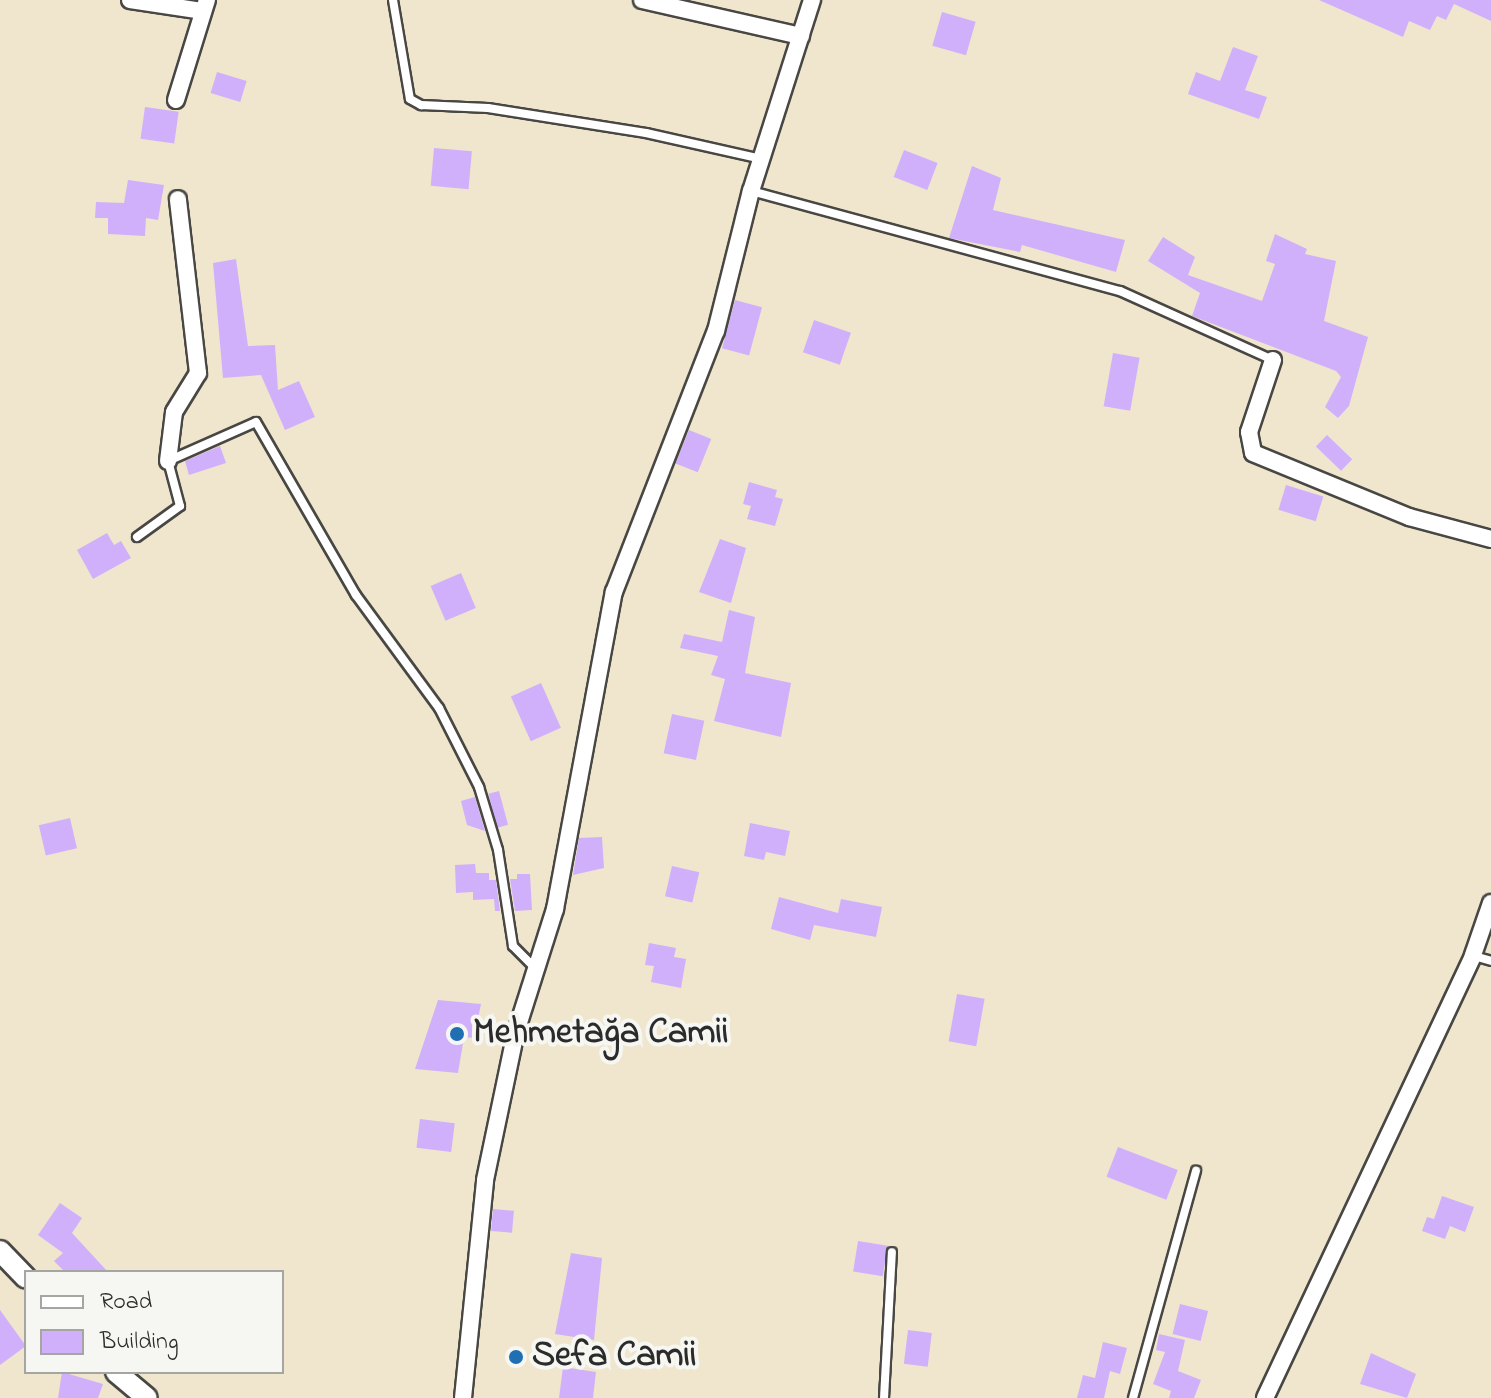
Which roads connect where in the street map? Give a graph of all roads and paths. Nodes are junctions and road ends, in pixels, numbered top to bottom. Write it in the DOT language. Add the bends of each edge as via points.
graph roads {
  1 [pos="130,0"];
  2 [pos="393,0"];
  3 [pos="642,0"];
  4 [pos="812,0"];
  5 [pos="205,6"];
  6 [pos="801,36"];
  7 [pos="176,100"];
  8 [pos="761,159"];
  9 [pos="751,191"];
  10 [pos="178,199"];
  11 [pos="1273,360"];
  12 [pos="168,461"];
  13 [pos="137,537"];
  14 [pos="1491,539"];
  15 [pos="1491,903"];
  16 [pos="1473,955"];
  17 [pos="1491,961"];
  18 [pos="534,967"];
  19 [pos="1196,1171"];
  20 [pos="0,1251"];
  21 [pos="892,1252"];
  22 [pos="24,1276"];
  23 [pos="118,1374"];
  24 [pos="147,1398"];
  25 [pos="463,1398"];
  26 [pos="884,1398"];
  27 [pos="1133,1398"];
  28 [pos="1265,1398"];
  1 -- 5 [label="street"];
  2 -- 8 [label="lane" via="410,99 421,105 488,108 646,133"];
  3 -- 6 [label="street"];
  4 -- 6 [label="street"];
  5 -- 7 [label="street"];
  6 -- 8 [label="street"];
  8 -- 9 [label="street"];
  9 -- 11 [label="lane" via="1120,291"];
  9 -- 18 [label="street" via="716,331 614,592 555,909"];
  10 -- 12 [label="street" via="198,373 174,412"];
  11 -- 14 [label="street" via="1249,432 1253,453 1409,517"];
  12 -- 13 [label="lane" via="180,506"];
  12 -- 18 [label="lane" via="256,422 356,595 439,708 479,787 498,850 513,946"];
  15 -- 16 [label="street"];
  16 -- 17 [label="lane"];
  16 -- 28 [label="street"];
  18 -- 25 [label="street" via="485,1180"];
  19 -- 27 [label="lane"];
  20 -- 22 [label="street"];
  21 -- 26 [label="lane"];
  23 -- 24 [label="street"];
}
